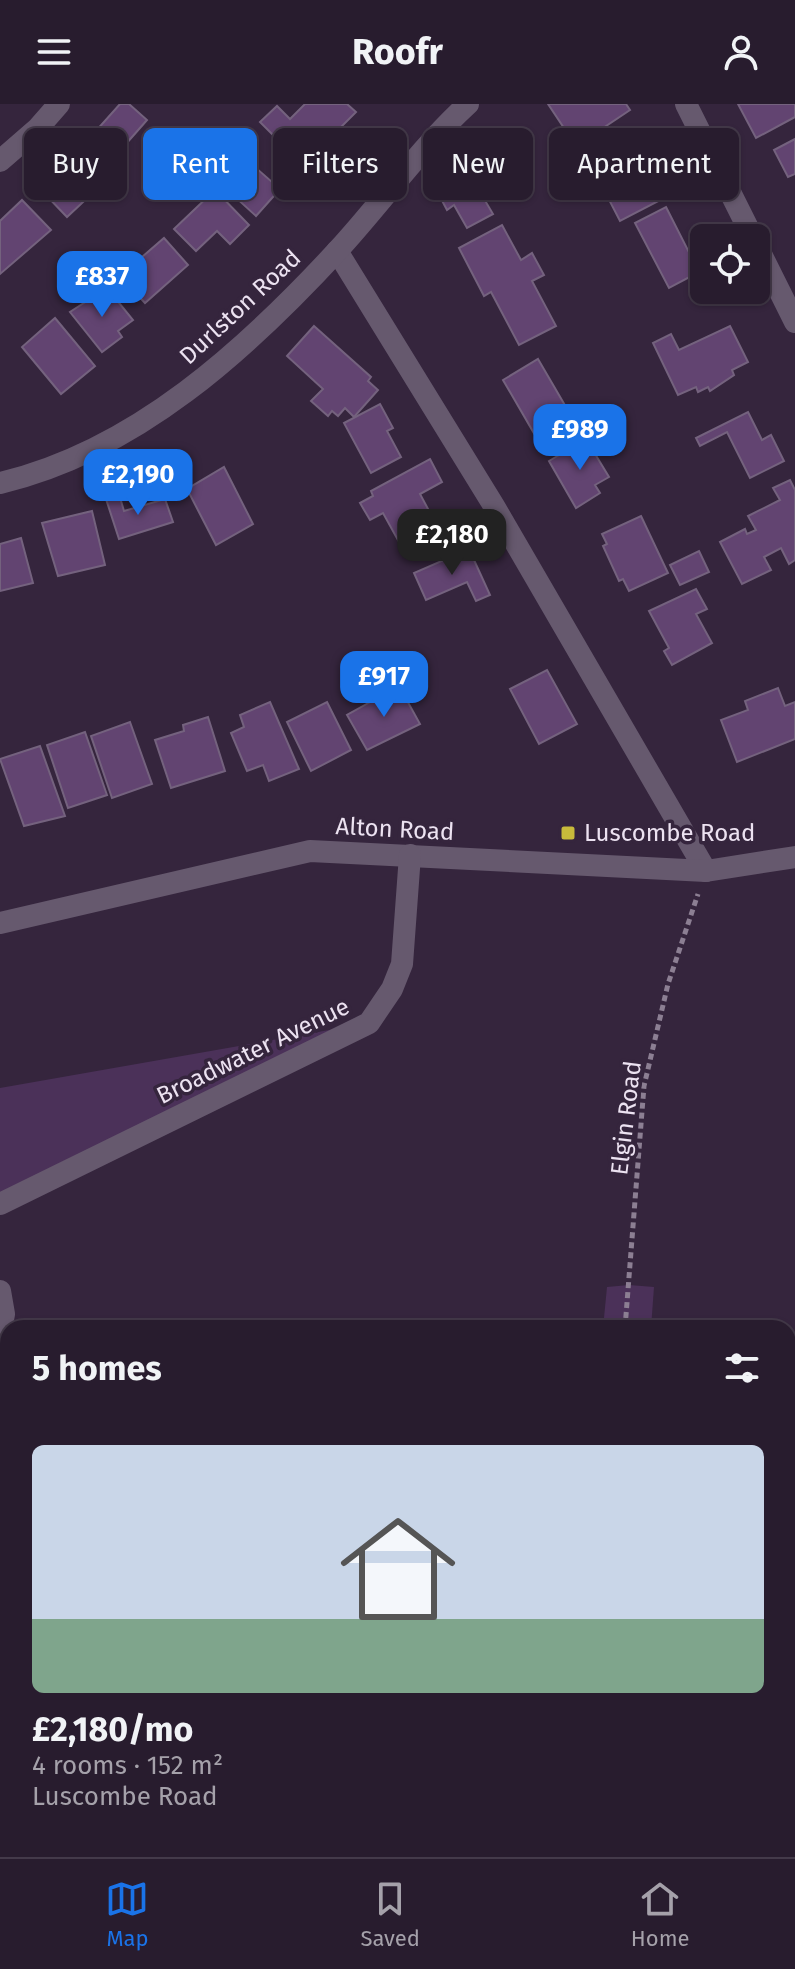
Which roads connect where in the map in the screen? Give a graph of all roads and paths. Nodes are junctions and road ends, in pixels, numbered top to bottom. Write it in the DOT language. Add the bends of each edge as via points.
graph roads {
  1 [pos="59,104"];
  2 [pos="468,104"];
  3 [pos="686,104"];
  4 [pos="0,161"];
  5 [pos="746,224"];
  6 [pos="337,251"];
  7 [pos="770,272"];
  8 [pos="795,322"];
  9 [pos="0,483"];
  10 [pos="410,855"];
  11 [pos="795,857"];
  12 [pos="706,871"];
  13 [pos="0,923"];
  14 [pos="0,1204"];
  15 [pos="0,1291"];
  16 [pos="3,1320"];
  17 [pos="626,1320"];
  1 -- 4 [label="street"];
  2 -- 6 [label="street, Durlston Road"];
  3 -- 5 [label="street"];
  6 -- 9 [label="street, Durlston Road" via="192,388 122,435 33,475"];
  6 -- 12 [label="street" via="494,506"];
  7 -- 8 [label="street"];
  10 -- 12 [label="street, Alton Road"];
  10 -- 13 [label="street, Alton Road" via="310,851"];
  10 -- 14 [label="street, Broadwater Avenue" via="402,964 369,1023"];
  11 -- 12 [label="street, Alton Road"];
  12 -- 17 [label="path, Elgin Road" via="668,984 644,1086"];
  15 -- 16 [label="street"];
}
